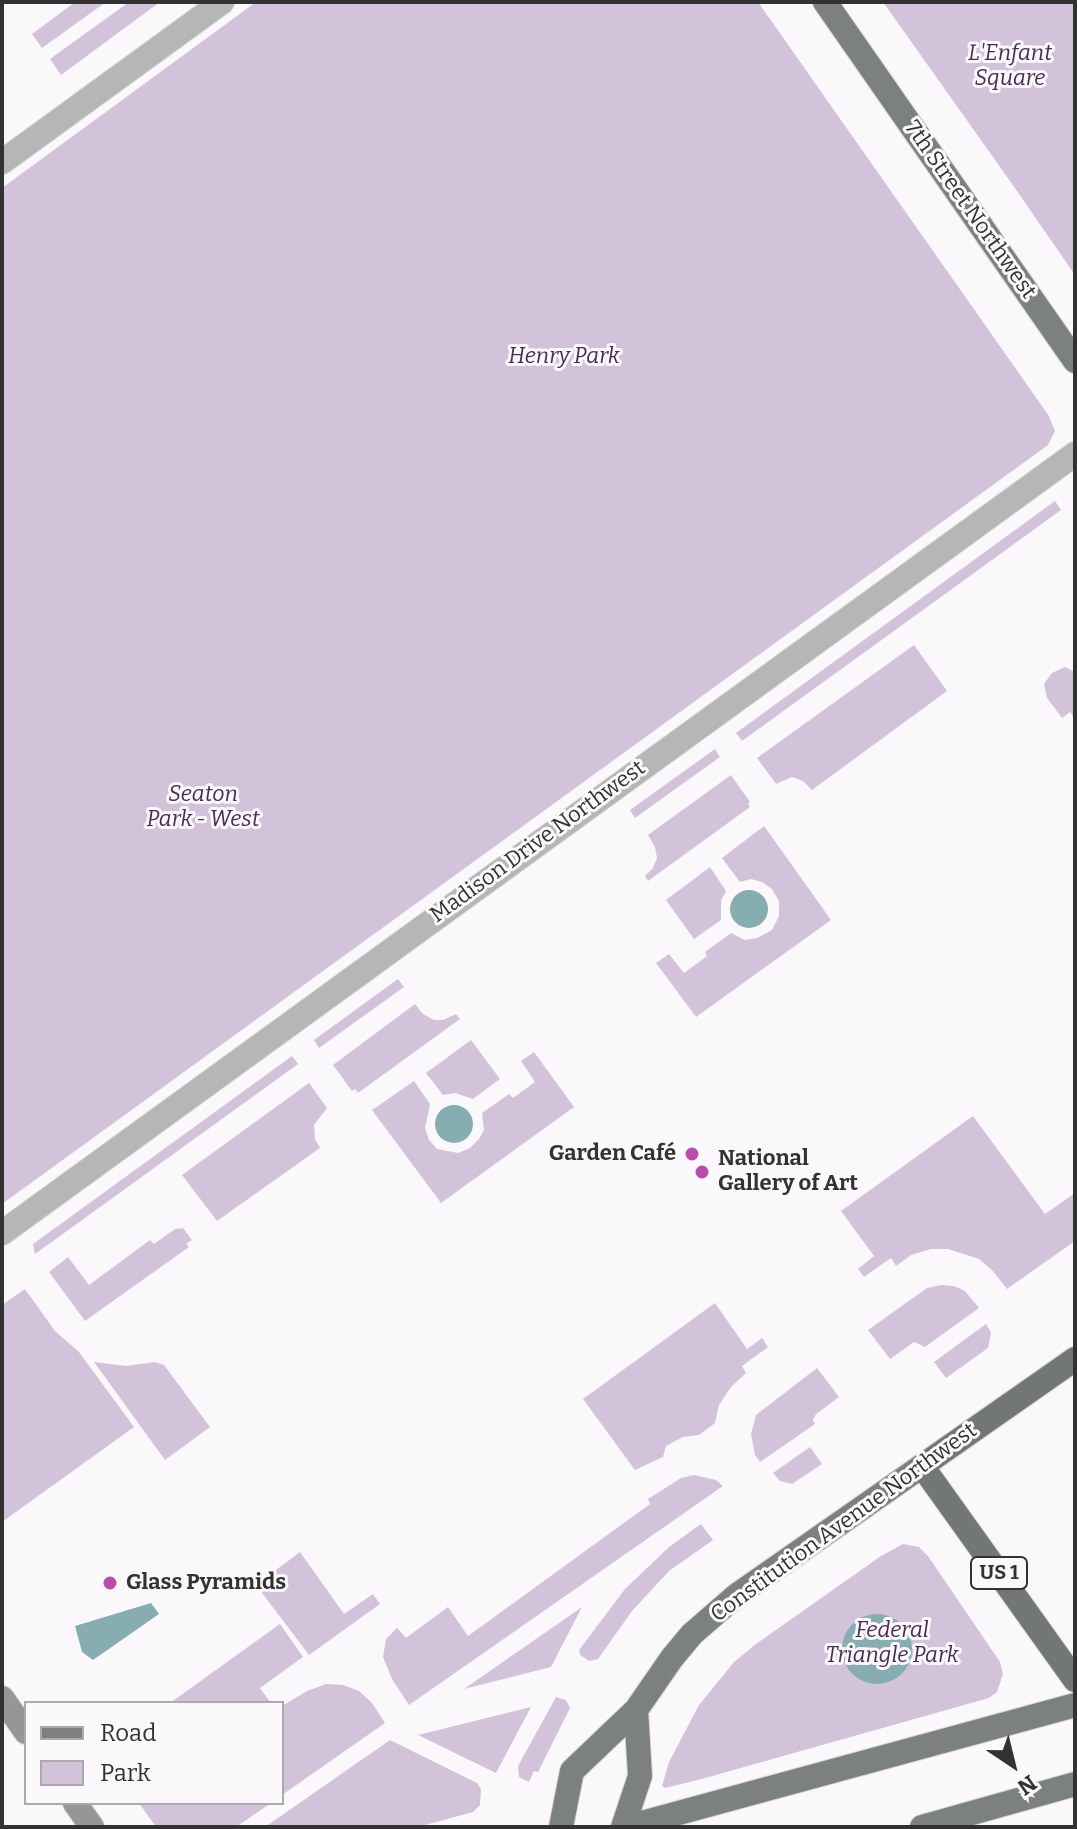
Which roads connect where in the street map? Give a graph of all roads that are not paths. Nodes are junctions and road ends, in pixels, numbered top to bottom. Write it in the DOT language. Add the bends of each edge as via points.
graph roads {
  1 [pos="222,2"];
  2 [pos="825,2"];
  3 [pos="2,162"];
  4 [pos="1075,361"];
  5 [pos="1075,454"];
  6 [pos="2,1233"];
  7 [pos="1075,1359"];
  8 [pos="922,1466"];
  9 [pos="1075,1680"];
  10 [pos="2,1698"];
  11 [pos="1075,1705"];
  12 [pos="636,1710"];
  13 [pos="24,1729"];
  14 [pos="1075,1784"];
  15 [pos="76,1805"];
  16 [pos="92,1827"];
  17 [pos="561,1827"];
  18 [pos="625,1827"];
  19 [pos="922,1827"];
  1 -- 3 [label="street"];
  2 -- 4 [label="main road, 7th Street Northwest"];
  5 -- 6 [label="street, Madison Drive Northwest"];
  7 -- 8 [label="highway, Constitution Avenue Northwest"];
  8 -- 9 [label="highway, US 1"];
  8 -- 12 [label="main road, Constitution Avenue Northwest" via="714,1613 672,1658"];
  10 -- 13 [label="main road"];
  11 -- 18 [label="main road"];
  12 -- 17 [label="main road, Constitution Avenue Northwest" via="572,1771"];
  12 -- 18 [label="main road" via="640,1776"];
  14 -- 19 [label="main road"];
  15 -- 16 [label="main road"];
}
